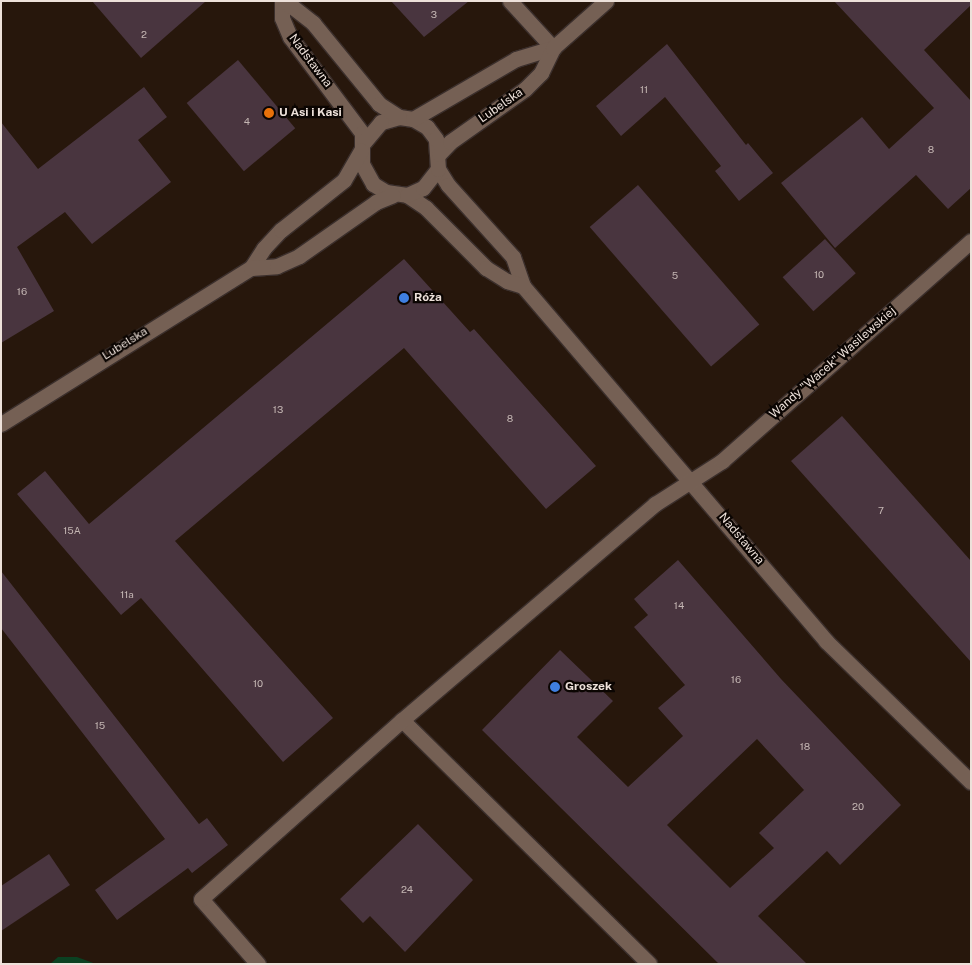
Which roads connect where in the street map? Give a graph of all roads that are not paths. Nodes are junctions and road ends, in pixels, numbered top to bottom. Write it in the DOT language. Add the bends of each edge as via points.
graph roads {
  1 [pos="283,1"];
  2 [pos="510,1"];
  3 [pos="606,1"];
  4 [pos="553,48"];
  5 [pos="406,118"];
  6 [pos="363,145"];
  7 [pos="439,161"];
  8 [pos="400,195"];
  9 [pos="971,241"];
  10 [pos="251,268"];
  11 [pos="524,286"];
  12 [pos="1,424"];
  13 [pos="692,481"];
  14 [pos="402,720"];
  15 [pos="971,782"];
  16 [pos="258,964"];
  17 [pos="649,964"];
  1 -- 5 [label="street, Nadstawna" via="313,23 379,104"];
  1 -- 6 [label="street, Nadstawna" via="282,18 290,37 359,127"];
  2 -- 4 [label="street"];
  3 -- 4 [label="street, Lubelska"];
  4 -- 5 [label="street, Lubelska" via="516,59"];
  4 -- 7 [label="street, Lubelska" via="533,82 450,142"];
  5 -- 6 [label="street" via="381,122"];
  5 -- 7 [label="street" via="432,132"];
  6 -- 8 [label="street" via="362,164 368,178 379,189"];
  6 -- 10 [label="street, Lubelska" via="344,180 281,230"];
  7 -- 8 [label="street" via="423,188"];
  7 -- 11 [label="street, Nadstawna" via="448,185 513,257"];
  8 -- 10 [label="street, Lubelska" via="376,202 299,256 277,266"];
  8 -- 11 [label="street, Nadstawna" via="426,208 486,268 507,281"];
  9 -- 13 [label="street, Wandy \"Wacek\" Wasilewskiej" via="722,461"];
  10 -- 12 [label="street, Lubelska"];
  11 -- 13 [label="street, Nadstawna"];
  13 -- 14 [label="street, Wandy \"Wacek\" Wasilewskiej" via="655,504"];
  13 -- 15 [label="street, Nadstawna" via="826,641"];
  14 -- 16 [label="street, Wandy \"Wacek\" Wasilewskiej" via="201,899"];
  14 -- 17 [label="street"];
}
